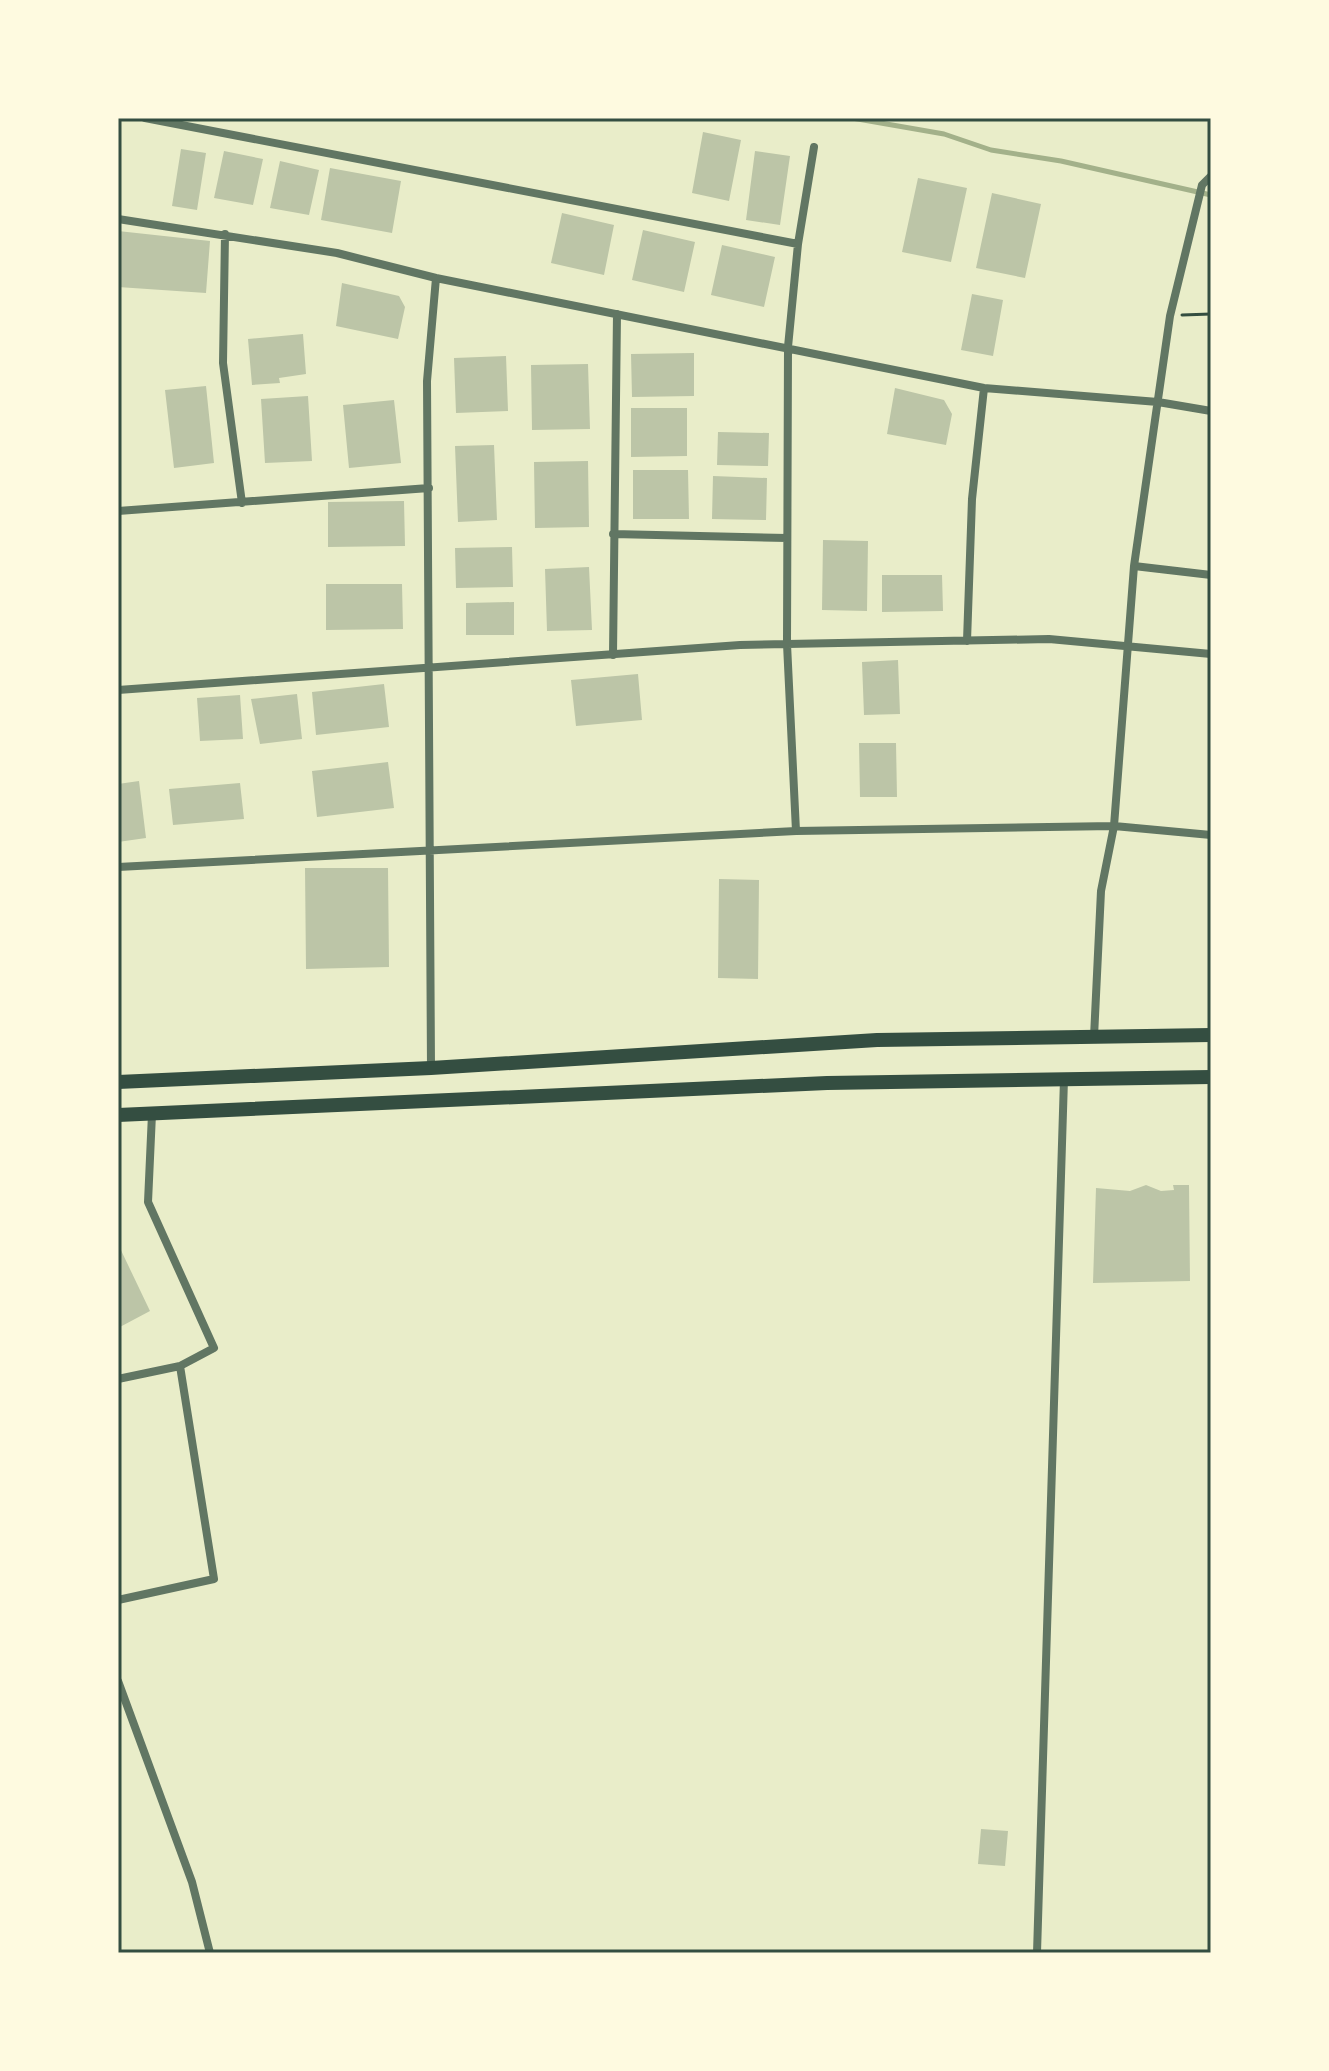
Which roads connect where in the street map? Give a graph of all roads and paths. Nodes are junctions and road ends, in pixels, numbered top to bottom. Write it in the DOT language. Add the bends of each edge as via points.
graph roads {
  1 [pos="145,118"];
  2 [pos="814,147"];
  3 [pos="1211,176"];
  4 [pos="118,219"];
  5 [pos="225,234"];
  6 [pos="798,244"];
  7 [pos="436,278"];
  8 [pos="617,314"];
  9 [pos="1211,314"];
  10 [pos="1170,316"];
  11 [pos="788,347"];
  12 [pos="984,388"];
  13 [pos="1158,402"];
  14 [pos="1211,411"];
  15 [pos="429,488"];
  16 [pos="242,503"];
  17 [pos="118,511"];
  18 [pos="613,534"];
  19 [pos="787,538"];
  20 [pos="1134,566"];
  21 [pos="1211,575"];
  22 [pos="967,641"];
  23 [pos="787,644"];
  24 [pos="1127,646"];
  25 [pos="1211,654"];
  26 [pos="613,655"];
  27 [pos="430,668"];
  28 [pos="118,690"];
  29 [pos="1114,826"];
  30 [pos="796,831"];
  31 [pos="1211,835"];
  32 [pos="428,853"];
  33 [pos="118,867"];
  34 [pos="1211,1035"];
  35 [pos="1094,1037"];
  36 [pos="431,1068"];
  37 [pos="1211,1077"];
  38 [pos="1064,1079"];
  39 [pos="118,1082"];
  40 [pos="152,1114"];
  41 [pos="118,1115"];
  42 [pos="180,1366"];
  43 [pos="118,1379"];
  44 [pos="118,1600"];
  45 [pos="118,1681"];
  46 [pos="210,1953"];
  47 [pos="1037,1953"];
  1 -- 6 [label="street"];
  2 -- 6 [label="street"];
  3 -- 10 [label="street" via="1202,185"];
  4 -- 5 [label="street"];
  5 -- 7 [label="street" via="337,253"];
  5 -- 16 [label="street" via="223,363"];
  6 -- 11 [label="street"];
  7 -- 8 [label="street"];
  7 -- 15 [label="street" via="427,381"];
  8 -- 11 [label="street"];
  8 -- 18 [label="street"];
  9 -- 10 [label="path"];
  10 -- 13 [label="street"];
  11 -- 12 [label="street"];
  11 -- 19 [label="street"];
  12 -- 13 [label="street"];
  12 -- 22 [label="street" via="972,499"];
  13 -- 14 [label="street"];
  13 -- 20 [label="street"];
  15 -- 16 [label="street"];
  15 -- 27 [label="street"];
  16 -- 17 [label="street"];
  18 -- 19 [label="street"];
  18 -- 26 [label="street"];
  19 -- 23 [label="street"];
  20 -- 21 [label="street"];
  20 -- 24 [label="street"];
  22 -- 23 [label="street"];
  22 -- 24 [label="street" via="1049,639"];
  23 -- 26 [label="street"];
  23 -- 30 [label="street"];
  24 -- 25 [label="street"];
  24 -- 29 [label="street"];
  26 -- 27 [label="street"];
  27 -- 28 [label="street"];
  27 -- 32 [label="street"];
  29 -- 30 [label="street"];
  29 -- 31 [label="street"];
  29 -- 35 [label="street" via="1101,891"];
  30 -- 32 [label="street"];
  32 -- 33 [label="street"];
  32 -- 36 [label="street"];
  34 -- 35 [label="highway"];
  35 -- 36 [label="highway" via="877,1040"];
  36 -- 39 [label="highway"];
  37 -- 38 [label="highway"];
  38 -- 40 [label="highway" via="827,1083"];
  38 -- 47 [label="street"];
  40 -- 41 [label="highway"];
  40 -- 42 [label="street" via="148,1202 214,1348"];
  42 -- 43 [label="street"];
  42 -- 44 [label="street" via="214,1579"];
  45 -- 46 [label="street" via="192,1882"];
}
